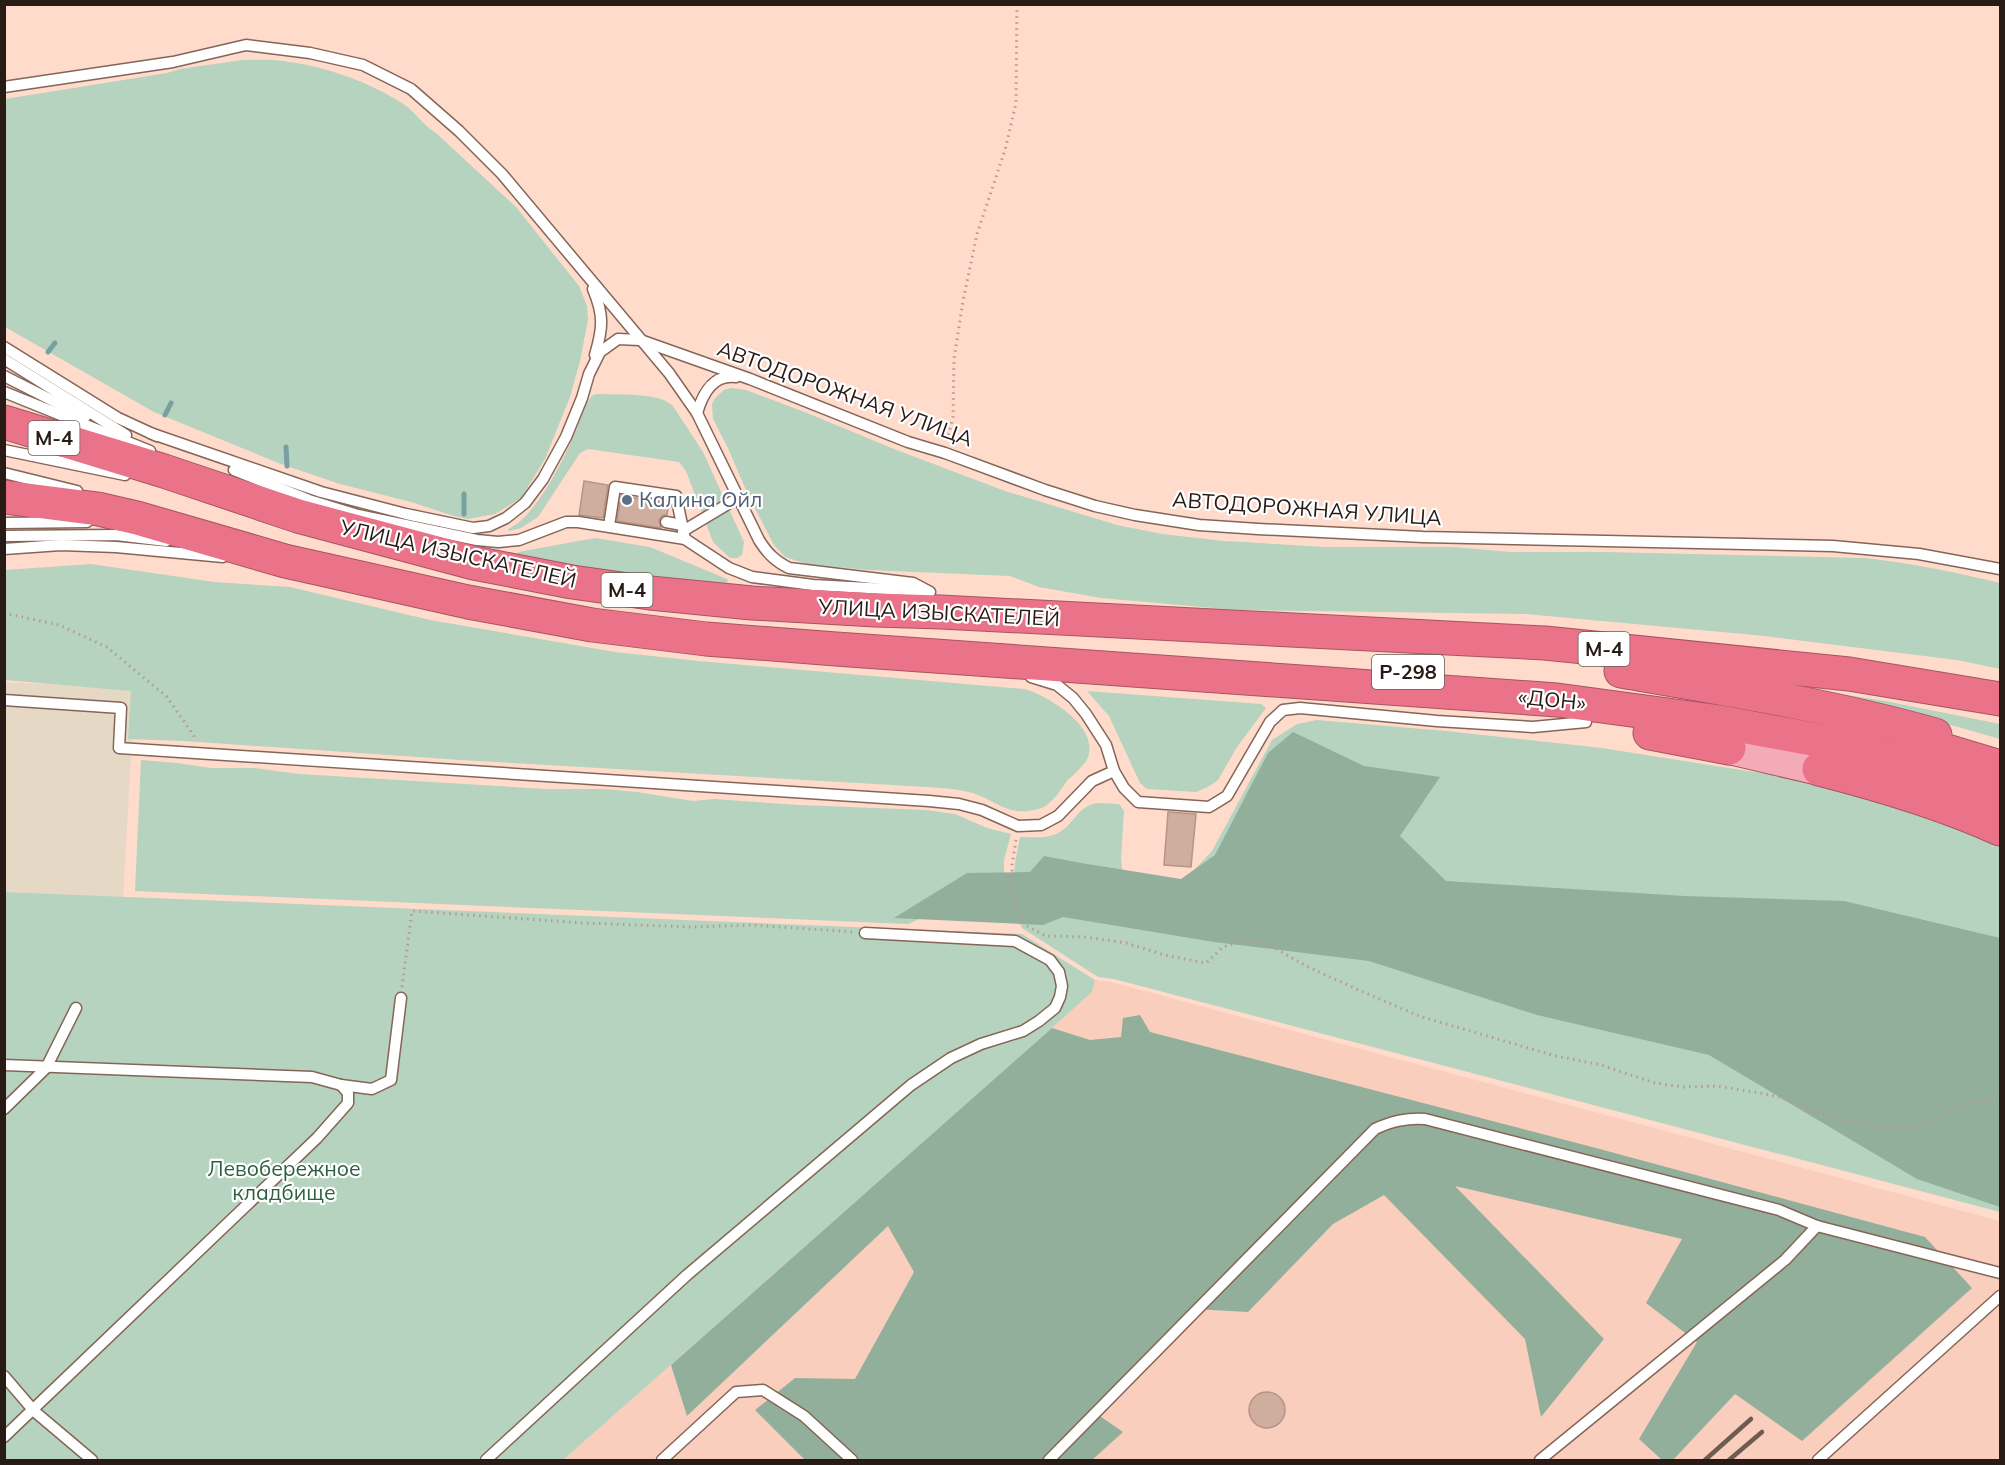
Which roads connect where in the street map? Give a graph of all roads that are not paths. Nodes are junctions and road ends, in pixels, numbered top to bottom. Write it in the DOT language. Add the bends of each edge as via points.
graph roads {
  1 [pos="4,87"];
  2 [pos="578,266"];
  3 [pos="640,340"];
  4 [pos="4,347"];
  5 [pos="4,359"];
  6 [pos="589,374"];
  7 [pos="5,376"];
  8 [pos="750,379"];
  9 [pos="4,391"];
  10 [pos="697,413"];
  11 [pos="8,423"];
  12 [pos="47,423"];
  13 [pos="150,433"];
  14 [pos="45,446"];
  15 [pos="168,469"];
  16 [pos="4,472"];
  17 [pos="133,477"];
  18 [pos="92,496"];
  19 [pos="10,497"];
  20 [pos="738,498"];
  21 [pos="114,522"];
  22 [pos="666,522"];
  23 [pos="4,524"];
  24 [pos="609,526"];
  25 [pos="683,532"];
  26 [pos="189,534"];
  27 [pos="4,537"];
  28 [pos="4,550"];
  29 [pos="285,561"];
  30 [pos="2001,569"];
  31 [pos="944,601"];
  32 [pos="1250,629"];
  33 [pos="880,653"];
  34 [pos="1092,668"];
  35 [pos="950,669"];
  36 [pos="1024,676"];
  37 [pos="2001,699"];
  38 [pos="4,700"];
  39 [pos="1586,722"];
  40 [pos="1729,747"];
  41 [pos="2001,755"];
  42 [pos="2001,767"];
  43 [pos="1818,769"];
  44 [pos="1114,771"];
  45 [pos="2001,796"];
  46 [pos="2001,829"];
  47 [pos="865,933"];
  48 [pos="401,998"];
  49 [pos="75,1008"];
  50 [pos="4,1065"];
  51 [pos="46,1068"];
  52 [pos="341,1085"];
  53 [pos="4,1109"];
  54 [pos="1817,1226"];
  55 [pos="2001,1273"];
  56 [pos="2001,1296"];
  57 [pos="4,1376"];
  58 [pos="34,1411"];
  59 [pos="4,1437"];
  60 [pos="92,1461"];
  61 [pos="486,1461"];
  62 [pos="662,1461"];
  63 [pos="852,1461"];
  64 [pos="1049,1461"];
  65 [pos="1540,1461"];
  66 [pos="1818,1461"];
  1 -- 2 [label="lane" via="173,62 246,45 363,65 411,89 459,131 502,174"];
  2 -- 3 [label="lane"];
  2 -- 6 [label="lane" via="601,307 599,343"];
  3 -- 6 [label="lane" via="618,339 609,344 600,352"];
  3 -- 8 [label="lane, АВТОДОРОЖНАЯ УЛИЦА"];
  3 -- 10 [label="lane"];
  4 -- 13 [label="lane" via="118,418"];
  5 -- 15 [label="lane"];
  6 -- 13 [label="lane" via="566,437 543,479 525,503 489,526 473,528 321,492"];
  7 -- 15 [label="lane"];
  8 -- 10 [label="lane" via="720,378 702,398"];
  8 -- 30 [label="lane, АВТОДОРОЖНАЯ УЛИЦА" via="908,442 1045,490 1095,506 1199,525 1423,537 1833,546 1919,554"];
  9 -- 11 [label="lane"];
  10 -- 20 [label="lane"];
  11 -- 15 [label="highway, УЛИЦА ИЗЫСКАТЕЛЕЙ / М-4"];
  11 -- 17 [label="lane"];
  12 -- 15 [label="lane"];
  13 -- 24 [label="lane" via="309,500 427,530 498,542 519,540 566,522"];
  14 -- 15 [label="lane" via="111,464"];
  15 -- 31 [label="highway, УЛИЦА ИЗЫСКАТЕЛЕЙ / М-4" via="298,516 474,562 572,582 752,603 875,610"];
  16 -- 18 [label="lane"];
  18 -- 19 [label="lane"];
  18 -- 29 [label="lane" via="181,520"];
  19 -- 21 [label="lane"];
  19 -- 26 [label="highway, УЛИЦА ИЗЫСКАТЕЛЕЙ / М-4" via="98,509"];
  20 -- 25 [label="lane"];
  20 -- 31 [label="lane" via="767,553 789,568 913,583"];
  21 -- 23 [label="lane"];
  21 -- 26 [label="lane"];
  22 -- 25 [label="lane"];
  24 -- 25 [label="lane"];
  24 -- 25 [label="lane" via="615,487 676,496 674,510"];
  25 -- 31 [label="lane" via="729,568 752,577"];
  26 -- 29 [label="highway, УЛИЦА ИЗЫСКАТЕЛЕЙ / М-4"];
  27 -- 29 [label="lane" via="116,535"];
  28 -- 29 [label="lane" via="61,545 116,547"];
  29 -- 33 [label="highway, УЛИЦА ИЗЫСКАТЕЛЕЙ / М-4" via="592,625"];
  31 -- 32 [label="highway, УЛИЦА ИЗЫСКАТЕЛЕЙ / М-4"];
  32 -- 37 [label="highway, М-4" via="1556,644 1849,674"];
  32 -- 41 [label="highway, Р-298" via="1578,666 1720,687 1883,720"];
  33 -- 34 [label="highway, УЛИЦА ИЗЫСКАТЕЛЕЙ / М-4"];
  33 -- 35 [label="lane"];
  34 -- 39 [label="highway" via="1193,687 1415,703"];
  34 -- 42 [label="highway, Р-298" via="1208,662 1592,687 1852,727"];
  34 -- 45 [label="highway, «ДОН» / М-4" via="1515,696 1652,712 1849,746 1939,771"];
  36 -- 44 [label="lane" via="1056,685 1073,698 1106,745"];
  38 -- 44 [label="lane" via="121,708 119,748 929,801 981,810 1018,826 1041,825 1058,816 1092,781"];
  39 -- 40 [label="highway"];
  39 -- 44 [label="lane" via="1533,727 1300,708 1283,710 1258,739 1227,796 1209,807 1138,802"];
  40 -- 43 [label="main road"];
  43 -- 46 [label="highway"];
  47 -- 61 [label="lane" via="1015,941 1050,960 1059,972 1060,997 1055,1008 1023,1031 951,1058 911,1085 687,1275"];
  48 -- 52 [label="lane" via="391,1080 372,1089"];
  49 -- 51 [label="lane"];
  50 -- 51 [label="lane"];
  51 -- 52 [label="lane" via="312,1077"];
  51 -- 53 [label="lane"];
  52 -- 58 [label="lane" via="348,1093 348,1103 317,1138"];
  54 -- 55 [label="lane"];
  54 -- 64 [label="lane" via="1779,1210 1425,1119 1391,1122 1375,1129"];
  54 -- 65 [label="lane" via="1785,1260"];
  56 -- 66 [label="lane"];
  57 -- 58 [label="lane"];
  58 -- 59 [label="lane"];
  58 -- 60 [label="lane"];
  62 -- 63 [label="lane" via="736,1392 763,1390 804,1416"];
}
